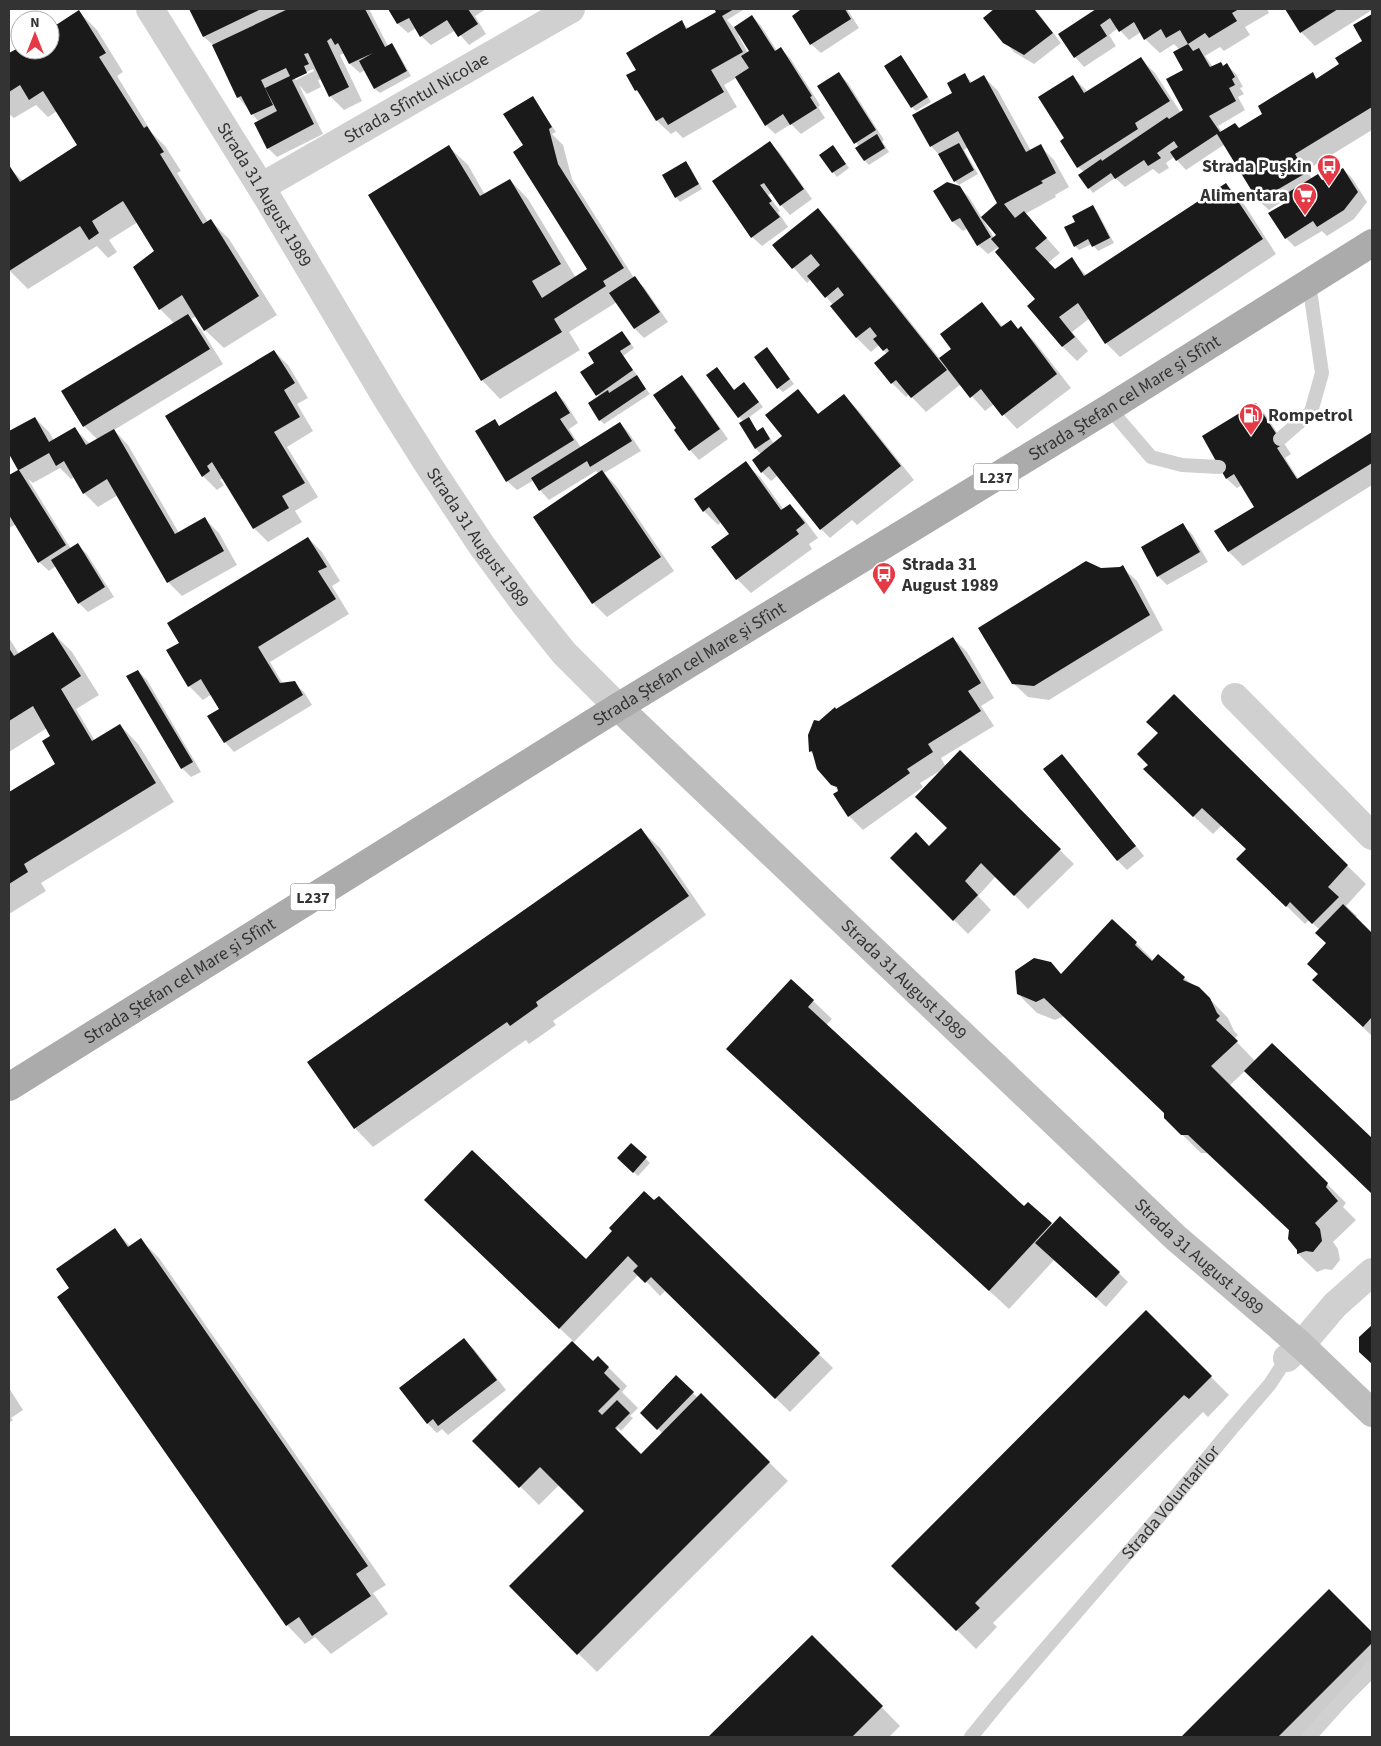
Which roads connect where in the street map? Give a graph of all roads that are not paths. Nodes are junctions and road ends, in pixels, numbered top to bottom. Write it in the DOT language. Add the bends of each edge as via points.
graph roads {
  1 [pos="150,9"];
  2 [pos="571,9"];
  3 [pos="261,187"];
  4 [pos="1372,243"];
  5 [pos="1309,283"];
  6 [pos="1109,408"];
  7 [pos="1280,439"];
  8 [pos="1219,467"];
  9 [pos="1235,697"];
  10 [pos="618,708"];
  11 [pos="1372,836"];
  12 [pos="9,1087"];
  13 [pos="1372,1272"];
  14 [pos="1294,1351"];
  15 [pos="1372,1413"];
  16 [pos="1372,1667"];
  17 [pos="971,1737"];
  18 [pos="1308,1737"];
  1 -- 3 [label="street, Strada 31 August 1989"];
  2 -- 3 [label="street, Strada Sfîntul Nicolae"];
  3 -- 10 [label="street, Strada 31 August 1989" via="392,407 482,546 564,653"];
  4 -- 5 [label="main road, Strada Ștefan cel Mare și Sfînt / L237"];
  5 -- 6 [label="main road, Strada Ștefan cel Mare și Sfînt / L237"];
  5 -- 7 [label="lane" via="1322,373 1311,412"];
  6 -- 8 [label="lane" via="1151,457 1182,465"];
  6 -- 10 [label="main road, Strada Ștefan cel Mare și Sfînt / L237"];
  9 -- 11 [label="street"];
  10 -- 12 [label="main road, Strada Ștefan cel Mare și Sfînt / L237"];
  10 -- 14 [label="main road, Strada 31 August 1989"];
  13 -- 14 [label="street, Strada Voluntarilor" via="1335,1305"];
  14 -- 15 [label="main road, Strada 31 August 1989"];
  14 -- 17 [label="lane, Strada Voluntarilor" via="1270,1384"];
  16 -- 18 [label="lane"];
}
